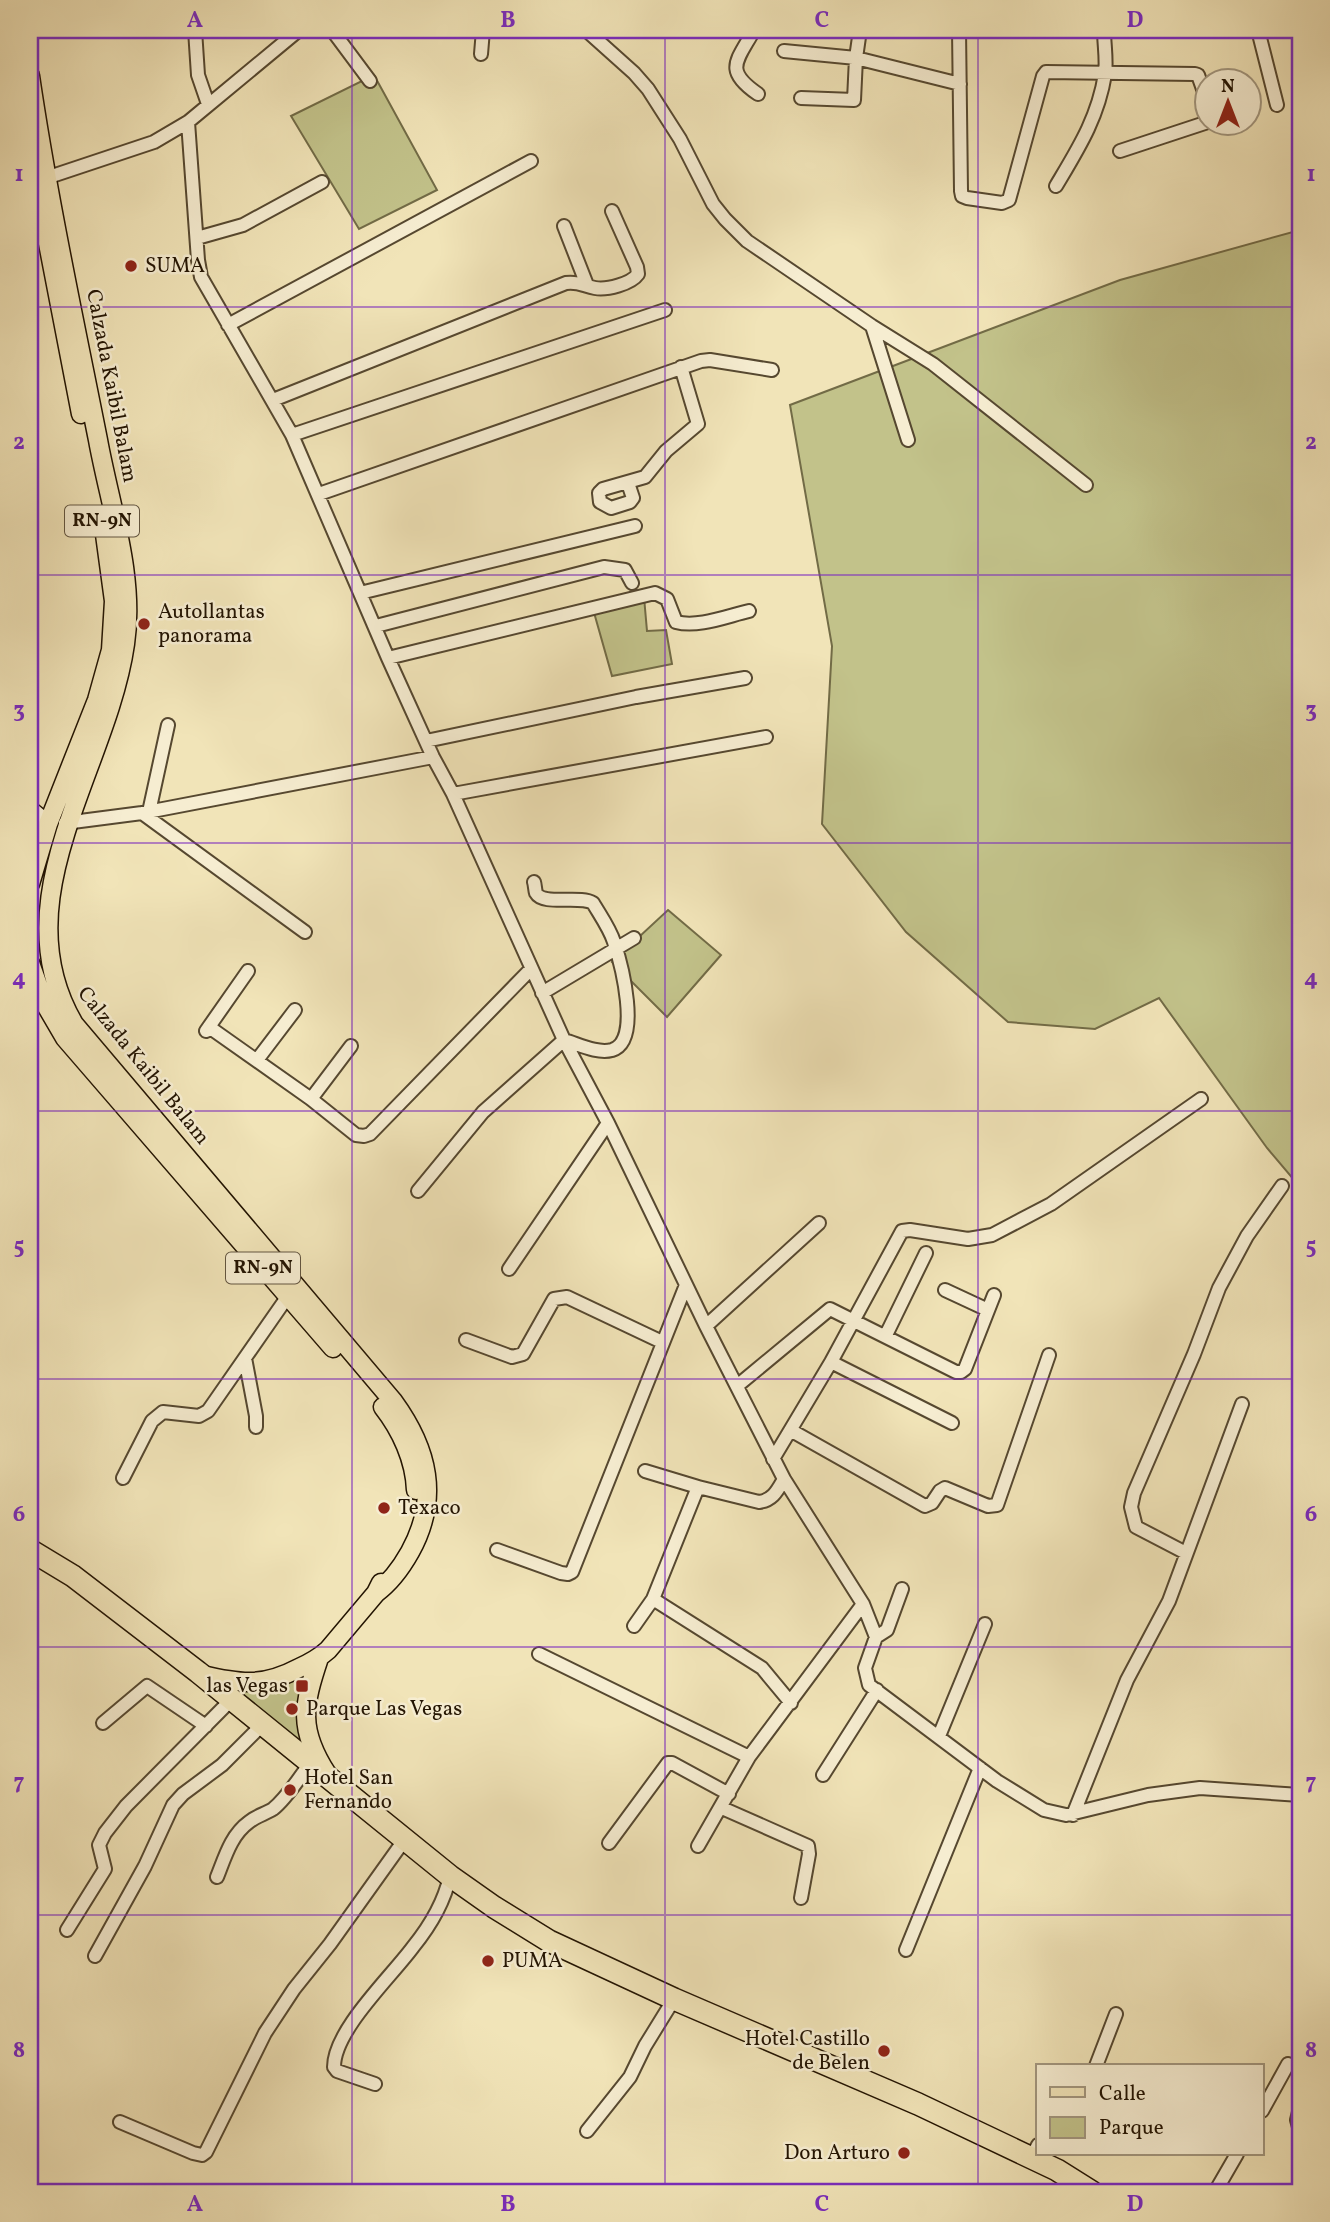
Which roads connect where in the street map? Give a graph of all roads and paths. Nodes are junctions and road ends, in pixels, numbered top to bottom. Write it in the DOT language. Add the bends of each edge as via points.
graph roads {
  1 [pos="195,30"];
  2 [pos="299,30"];
  3 [pos="332,30"];
  4 [pos="483,30"];
  5 [pos="586,30"];
  6 [pos="754,30"];
  7 [pos="860,30"];
  8 [pos="959,30"];
  9 [pos="1104,30"];
  10 [pos="1258,30"];
  11 [pos="784,51"];
  12 [pos="481,54"];
  13 [pos="856,58"];
  14 [pos="1105,72"];
  15 [pos="1194,74"];
  16 [pos="30,76"];
  17 [pos="370,81"];
  18 [pos="960,84"];
  19 [pos="758,94"];
  20 [pos="801,97"];
  21 [pos="208,104"];
  22 [pos="1277,105"];
  23 [pos="188,122"];
  24 [pos="1194,127"];
  25 [pos="30,150"];
  26 [pos="1120,151"];
  27 [pos="531,161"];
  28 [pos="38,181"];
  29 [pos="322,182"];
  30 [pos="1056,186"];
  31 [pos="612,211"];
  32 [pos="564,226"];
  33 [pos="197,238"];
  34 [pos="587,285"];
  35 [pos="665,310"];
  36 [pos="228,325"];
  37 [pos="872,326"];
  38 [pos="681,367"];
  39 [pos="772,370"];
  40 [pos="273,400"];
  41 [pos="292,435"];
  42 [pos="908,440"];
  43 [pos="628,483"];
  44 [pos="1086,485"];
  45 [pos="319,494"];
  46 [pos="635,526"];
  47 [pos="632,583"];
  48 [pos="360,593"];
  49 [pos="749,611"];
  50 [pos="376,626"];
  51 [pos="388,658"];
  52 [pos="745,678"];
  53 [pos="168,725"];
  54 [pos="766,737"];
  55 [pos="426,741"];
  56 [pos="433,757"];
  57 [pos="453,794"];
  58 [pos="30,809"];
  59 [pos="146,813"];
  60 [pos="56,824"];
  61 [pos="534,881"];
  62 [pos="30,884"];
  63 [pos="305,932"];
  64 [pos="634,938"];
  65 [pos="615,948"];
  66 [pos="30,963"];
  67 [pos="531,969"];
  68 [pos="248,971"];
  69 [pos="542,993"];
  70 [pos="295,1010"];
  71 [pos="564,1040"];
  72 [pos="351,1046"];
  73 [pos="257,1060"];
  74 [pos="311,1099"];
  75 [pos="1201,1099"];
  76 [pos="608,1123"];
  77 [pos="1282,1186"];
  78 [pos="418,1191"];
  79 [pos="819,1223"];
  80 [pos="926,1253"];
  81 [pos="509,1269"];
  82 [pos="686,1284"];
  83 [pos="946,1290"];
  84 [pos="994,1295"];
  85 [pos="288,1296"];
  86 [pos="988,1310"];
  87 [pos="855,1321"];
  88 [pos="706,1326"];
  89 [pos="886,1335"];
  90 [pos="466,1340"];
  91 [pos="662,1342"];
  92 [pos="1049,1355"];
  93 [pos="245,1358"];
  94 [pos="831,1362"];
  95 [pos="737,1387"];
  96 [pos="1241,1404"];
  97 [pos="952,1423"];
  98 [pos="256,1427"];
  99 [pos="792,1431"];
  100 [pos="773,1459"];
  101 [pos="645,1471"];
  102 [pos="122,1478"];
  103 [pos="784,1479"];
  104 [pos="698,1486"];
  105 [pos="30,1550"];
  106 [pos="497,1550"];
  107 [pos="1186,1553"];
  108 [pos="902,1589"];
  109 [pos="376,1593"];
  110 [pos="653,1599"];
  111 [pos="863,1604"];
  112 [pos="985,1624"];
  113 [pos="634,1626"];
  114 [pos="876,1637"];
  115 [pos="539,1654"];
  116 [pos="319,1658"];
  117 [pos="202,1675"];
  118 [pos="877,1690"];
  119 [pos="232,1699"];
  120 [pos="791,1703"];
  121 [pos="103,1723"];
  122 [pos="263,1724"];
  123 [pos="206,1726"];
  124 [pos="939,1736"];
  125 [pos="749,1757"];
  126 [pos="311,1763"];
  127 [pos="980,1768"];
  128 [pos="823,1775"];
  129 [pos="331,1779"];
  130 [pos="729,1794"];
  131 [pos="1300,1795"];
  132 [pos="722,1808"];
  133 [pos="1073,1815"];
  134 [pos="405,1839"];
  135 [pos="608,1843"];
  136 [pos="698,1846"];
  137 [pos="450,1876"];
  138 [pos="217,1877"];
  139 [pos="801,1898"];
  140 [pos="67,1930"];
  141 [pos="906,1950"];
  142 [pos="95,1956"];
  143 [pos="674,1999"];
  144 [pos="1116,2014"];
  145 [pos="1097,2064"];
  146 [pos="1288,2064"];
  147 [pos="375,2084"];
  148 [pos="1264,2106"];
  149 [pos="1300,2108"];
  150 [pos="120,2122"];
  151 [pos="587,2131"];
  152 [pos="1300,2131"];
  153 [pos="1034,2151"];
  154 [pos="1040,2156"];
  155 [pos="1236,2156"];
  156 [pos="1081,2190"];
  157 [pos="1215,2192"];
  1 -- 21 [label="street" via="198,75"];
  2 -- 21 [label="street"];
  3 -- 17 [label="street"];
  4 -- 12 [label="street"];
  5 -- 37 [label="street" via="648,89 725,219 762,253"];
  6 -- 19 [label="street" via="735,71 740,82"];
  7 -- 13 [label="street"];
  8 -- 18 [label="street"];
  9 -- 14 [label="street"];
  10 -- 22 [label="street"];
  11 -- 13 [label="street"];
  13 -- 18 [label="street"];
  13 -- 20 [label="street" via="854,100"];
  14 -- 15 [label="street"];
  14 -- 18 [label="street" via="1053,71 1043,76 1006,203 962,196"];
  14 -- 30 [label="street" via="1087,134"];
  16 -- 28 [label="main road, Calzada Kaibil Balam / RN-9N"];
  21 -- 23 [label="street"];
  23 -- 28 [label="street" via="154,142"];
  23 -- 33 [label="street"];
  24 -- 26 [label="street"];
  25 -- 28 [label="main road, Calzada Kaibil Balam / RN-9N"];
  27 -- 36 [label="street"];
  28 -- 60 [label="main road, Calzada Kaibil Balam / RN-9N" via="114,601 105,673"];
  29 -- 33 [label="street" via="243,225"];
  31 -- 34 [label="street" via="638,274 612,287"];
  32 -- 34 [label="street"];
  33 -- 36 [label="street" via="201,277"];
  34 -- 40 [label="street" via="566,283"];
  35 -- 41 [label="street"];
  36 -- 40 [label="street"];
  37 -- 42 [label="street"];
  37 -- 44 [label="street" via="933,364"];
  38 -- 39 [label="street" via="710,360"];
  38 -- 43 [label="street" via="698,424 666,451 645,477"];
  38 -- 45 [label="street"];
  40 -- 41 [label="street"];
  41 -- 45 [label="street"];
  45 -- 48 [label="street"];
  46 -- 48 [label="street"];
  47 -- 50 [label="street" via="625,570 604,567"];
  48 -- 50 [label="street"];
  49 -- 51 [label="street" via="681,624 667,599 655,593"];
  50 -- 51 [label="street"];
  51 -- 55 [label="street"];
  52 -- 55 [label="street"];
  53 -- 59 [label="street"];
  54 -- 57 [label="street"];
  55 -- 56 [label="street"];
  56 -- 57 [label="street"];
  56 -- 59 [label="street"];
  57 -- 67 [label="street"];
  58 -- 60 [label="street"];
  59 -- 60 [label="street"];
  59 -- 63 [label="street"];
  60 -- 62 [label="main road, Calzada Kaibil Balam / RN-9N"];
  60 -- 109 [label="main road, Calzada Kaibil Balam / RN-9N" via="40,919 45,962 60,1003 393,1401 416,1438 425,1464 424,1522 405,1561 390,1583"];
  61 -- 65 [label="street" via="541,898 580,898 593,903"];
  64 -- 65 [label="street"];
  65 -- 69 [label="street"];
  65 -- 71 [label="street" via="626,991 628,1021 623,1040 618,1047 601,1051"];
  66 -- 85 [label="main road, Calzada Kaibil Balam / RN-9N" via="44,1002 65,1038"];
  67 -- 69 [label="street"];
  67 -- 74 [label="street" via="370,1134 356,1135"];
  68 -- 73 [label="street" via="206,1030"];
  69 -- 71 [label="street"];
  70 -- 73 [label="street"];
  71 -- 76 [label="street"];
  71 -- 78 [label="street" via="483,1112"];
  72 -- 74 [label="street"];
  73 -- 74 [label="street"];
  75 -- 87 [label="street" via="1051,1204 992,1235 968,1239 902,1231"];
  76 -- 81 [label="street"];
  76 -- 82 [label="street"];
  77 -- 107 [label="street" via="1247,1236 1219,1288 1134,1493 1131,1507 1136,1527"];
  79 -- 88 [label="street"];
  80 -- 89 [label="street"];
  82 -- 88 [label="street"];
  82 -- 91 [label="street"];
  83 -- 86 [label="street"];
  84 -- 86 [label="street"];
  85 -- 93 [label="street"];
  85 -- 109 [label="main road, Calzada Kaibil Balam / RN-9N" via="389,1415 414,1472 416,1498 410,1529"];
  86 -- 89 [label="street" via="961,1372"];
  87 -- 89 [label="street"];
  87 -- 94 [label="street"];
  87 -- 95 [label="street" via="827,1310"];
  88 -- 95 [label="street"];
  90 -- 91 [label="street" via="519,1357 554,1299 567,1297"];
  91 -- 106 [label="street" via="572,1572 561,1573"];
  92 -- 99 [label="street" via="997,1505 988,1506 945,1488 925,1506"];
  93 -- 98 [label="street"];
  93 -- 102 [label="street" via="208,1411 199,1416 163,1412 152,1421"];
  94 -- 97 [label="street"];
  94 -- 99 [label="street"];
  95 -- 100 [label="street"];
  96 -- 107 [label="street"];
  99 -- 100 [label="street"];
  100 -- 103 [label="street"];
  101 -- 104 [label="street"];
  103 -- 104 [label="street" via="774,1496 759,1502"];
  103 -- 111 [label="street"];
  104 -- 110 [label="street"];
  105 -- 117 [label="highway" via="72,1576"];
  107 -- 133 [label="street" via="1169,1601 1127,1680"];
  108 -- 114 [label="street" via="887,1630"];
  109 -- 116 [label="main road, Calzada Kaibil Balam / RN-9N"];
  110 -- 113 [label="street"];
  110 -- 120 [label="street" via="762,1668"];
  111 -- 114 [label="street"];
  111 -- 120 [label="street"];
  112 -- 124 [label="street"];
  114 -- 118 [label="street" via="865,1668 869,1685"];
  115 -- 125 [label="street"];
  116 -- 117 [label="main road, Calzada Kaibil Balam / RN-9N" via="261,1683 234,1683"];
  116 -- 129 [label="main road, Calzada Kaibil Balam / RN-9N" via="307,1695 306,1722 314,1751"];
  117 -- 119 [label="highway"];
  118 -- 124 [label="street"];
  118 -- 128 [label="street"];
  119 -- 122 [label="highway"];
  119 -- 123 [label="street"];
  120 -- 125 [label="street"];
  121 -- 123 [label="street" via="146,1686"];
  122 -- 126 [label="highway"];
  122 -- 142 [label="street" via="173,1805"];
  123 -- 140 [label="street" via="105,1833 99,1845 105,1869"];
  124 -- 127 [label="street"];
  125 -- 130 [label="street"];
  126 -- 129 [label="highway"];
  126 -- 138 [label="street" via="272,1810 242,1827 230,1843"];
  127 -- 133 [label="street" via="1044,1810"];
  127 -- 141 [label="street"];
  129 -- 134 [label="highway"];
  130 -- 132 [label="street"];
  130 -- 135 [label="street" via="668,1763"];
  131 -- 133 [label="street" via="1200,1788 1149,1795"];
  132 -- 136 [label="street"];
  132 -- 139 [label="street" via="808,1846"];
  134 -- 137 [label="highway"];
  134 -- 150 [label="street" via="265,2033 206,2152 193,2153"];
  137 -- 143 [label="highway" via="549,1941"];
  137 -- 147 [label="street" via="437,1913 366,2004 335,2054 337,2071"];
  143 -- 151 [label="street" via="630,2077"];
  143 -- 153 [label="highway"];
  144 -- 145 [label="street"];
  146 -- 148 [label="street"];
  149 -- 152 [label="street"];
  154 -- 156 [label="highway"];
  155 -- 157 [label="street"];
}
